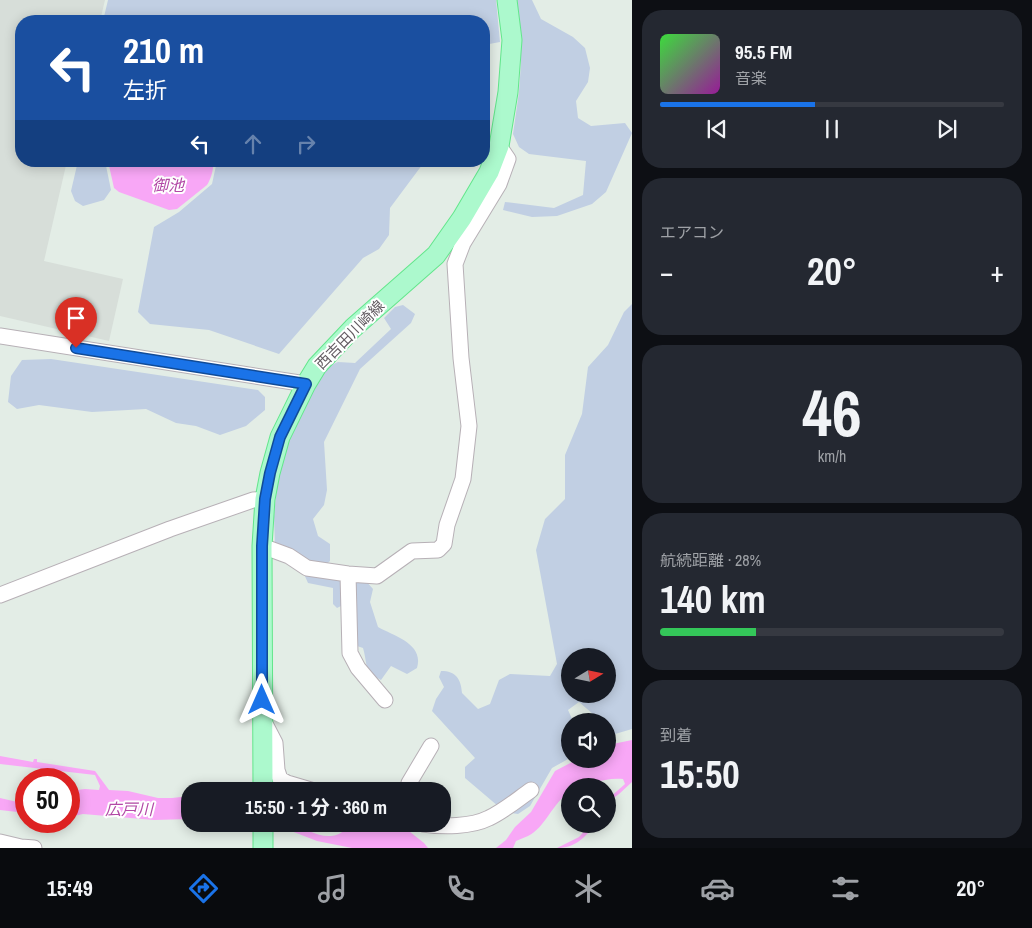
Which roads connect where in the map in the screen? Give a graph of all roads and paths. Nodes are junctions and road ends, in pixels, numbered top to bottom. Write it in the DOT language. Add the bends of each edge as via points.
graph roads {
  1 [pos="507,0"];
  2 [pos="499,146"];
  3 [pos="0,336"];
  4 [pos="306,384"];
  5 [pos="265,499"];
  6 [pos="262,546"];
  7 [pos="348,574"];
  8 [pos="0,595"];
  9 [pos="385,700"];
  10 [pos="262,718"];
  11 [pos="431,746"];
  12 [pos="263,782"];
  13 [pos="285,782"];
  14 [pos="410,782"];
  15 [pos="532,790"];
  16 [pos="451,825"];
  17 [pos="263,832"];
  18 [pos="0,842"];
  19 [pos="34,848"];
  20 [pos="263,848"];
  1 -- 2 [label="main road, 西吉田川崎線" via="512,40"];
  2 -- 4 [label="main road, 西吉田川崎線" via="489,172 436,255 342,340 317,366"];
  2 -- 7 [label="street" via="508,159 499,184 463,243 455,264 469,426 463,479 447,524 444,544 438,550 412,551 377,576"];
  3 -- 4 [label="street"];
  4 -- 5 [label="main road, 西吉田川崎線" via="280,437"];
  5 -- 6 [label="main road, 西吉田川崎線"];
  5 -- 8 [label="street" via="253,500 170,529"];
  6 -- 7 [label="street" via="289,556 307,568"];
  6 -- 10 [label="main road, 西吉田川崎線"];
  7 -- 9 [label="street" via="350,652 358,668"];
  10 -- 12 [label="main road, 西吉田川崎線"];
  10 -- 13 [label="street" via="275,743 280,779"];
  11 -- 14 [label="street"];
  15 -- 16 [label="street" via="492,817"];
  17 -- 20 [label="main road"];
  18 -- 19 [label="street"];
}
